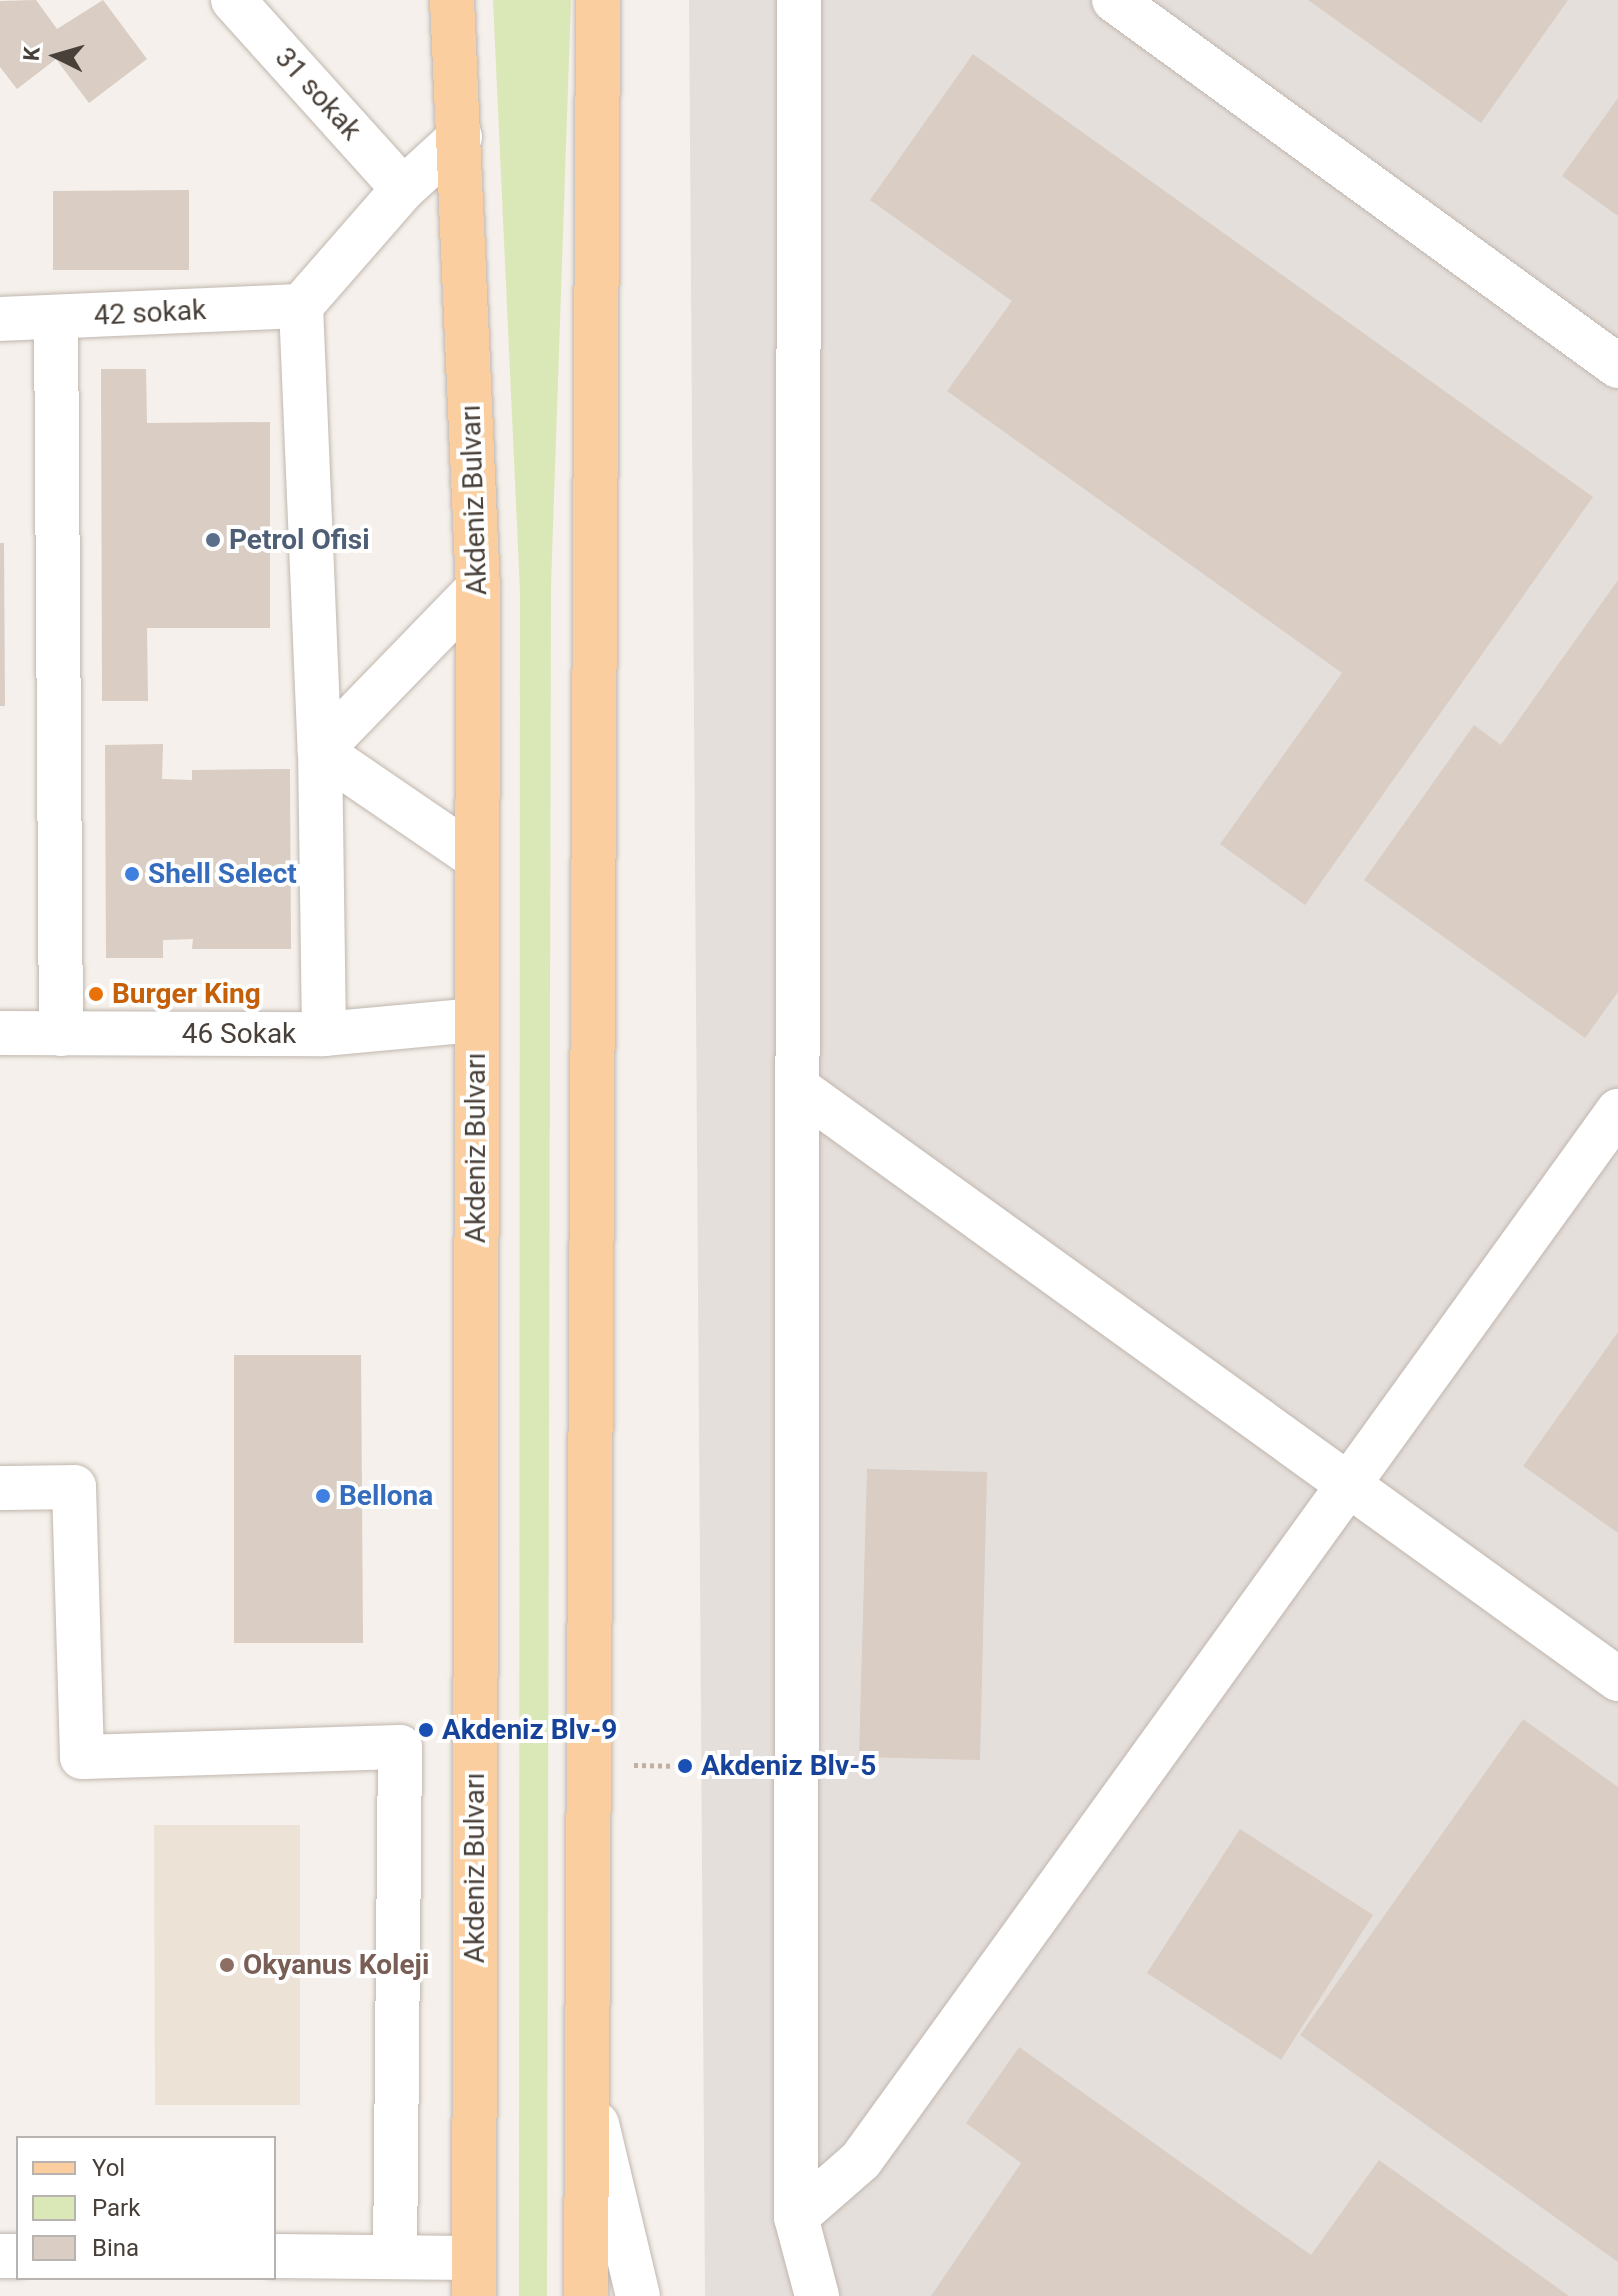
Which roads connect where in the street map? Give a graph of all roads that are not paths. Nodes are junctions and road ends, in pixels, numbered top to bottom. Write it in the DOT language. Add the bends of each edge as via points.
graph roads {
  1 [pos="233,0"];
  2 [pos="452,0"];
  3 [pos="598,0"];
  4 [pos="799,0"];
  5 [pos="1114,0"];
  6 [pos="460,137"];
  7 [pos="403,189"];
  8 [pos="301,306"];
  9 [pos="56,318"];
  10 [pos="0,319"];
  11 [pos="1618,366"];
  12 [pos="478,588"];
  13 [pos="320,751"];
  14 [pos="475,857"];
  15 [pos="476,1020"];
  16 [pos="0,1033"];
  17 [pos="61,1034"];
  18 [pos="324,1034"];
  19 [pos="798,1088"];
  20 [pos="1618,1111"];
  21 [pos="1351,1484"];
  22 [pos="0,1488"];
  23 [pos="1618,1679"];
  24 [pos="588,2082"];
  25 [pos="796,2217"];
  26 [pos="276,2256"];
  27 [pos="395,2256"];
  28 [pos="474,2277"];
  29 [pos="586,2296"];
  30 [pos="638,2296"];
  31 [pos="817,2296"];
  1 -- 7 [label="street, 31 sokak"];
  2 -- 6 [label="main road, Akdeniz Bulvarı"];
  3 -- 24 [label="main road"];
  4 -- 19 [label="street"];
  5 -- 11 [label="street"];
  6 -- 7 [label="street"];
  6 -- 12 [label="main road, Akdeniz Bulvarı"];
  7 -- 8 [label="street"];
  8 -- 9 [label="street, 42 sokak"];
  8 -- 13 [label="street"];
  9 -- 10 [label="street, 42 sokak"];
  9 -- 17 [label="street"];
  12 -- 13 [label="street"];
  12 -- 14 [label="main road, Akdeniz Bulvarı"];
  13 -- 14 [label="street"];
  13 -- 18 [label="street"];
  14 -- 15 [label="main road, Akdeniz Bulvarı"];
  15 -- 18 [label="street, 46 Sokak"];
  15 -- 28 [label="main road, Akdeniz Bulvarı"];
  16 -- 17 [label="street, 46 Sokak"];
  17 -- 18 [label="street, 46 Sokak"];
  19 -- 21 [label="street"];
  19 -- 25 [label="street"];
  20 -- 21 [label="street"];
  21 -- 23 [label="street"];
  21 -- 25 [label="street" via="861,2160"];
  22 -- 27 [label="street" via="74,1487 82,1757 400,1747"];
  24 -- 29 [label="main road"];
  24 -- 30 [label="street"];
  25 -- 31 [label="street"];
  26 -- 27 [label="street"];
  27 -- 28 [label="street"];
}
